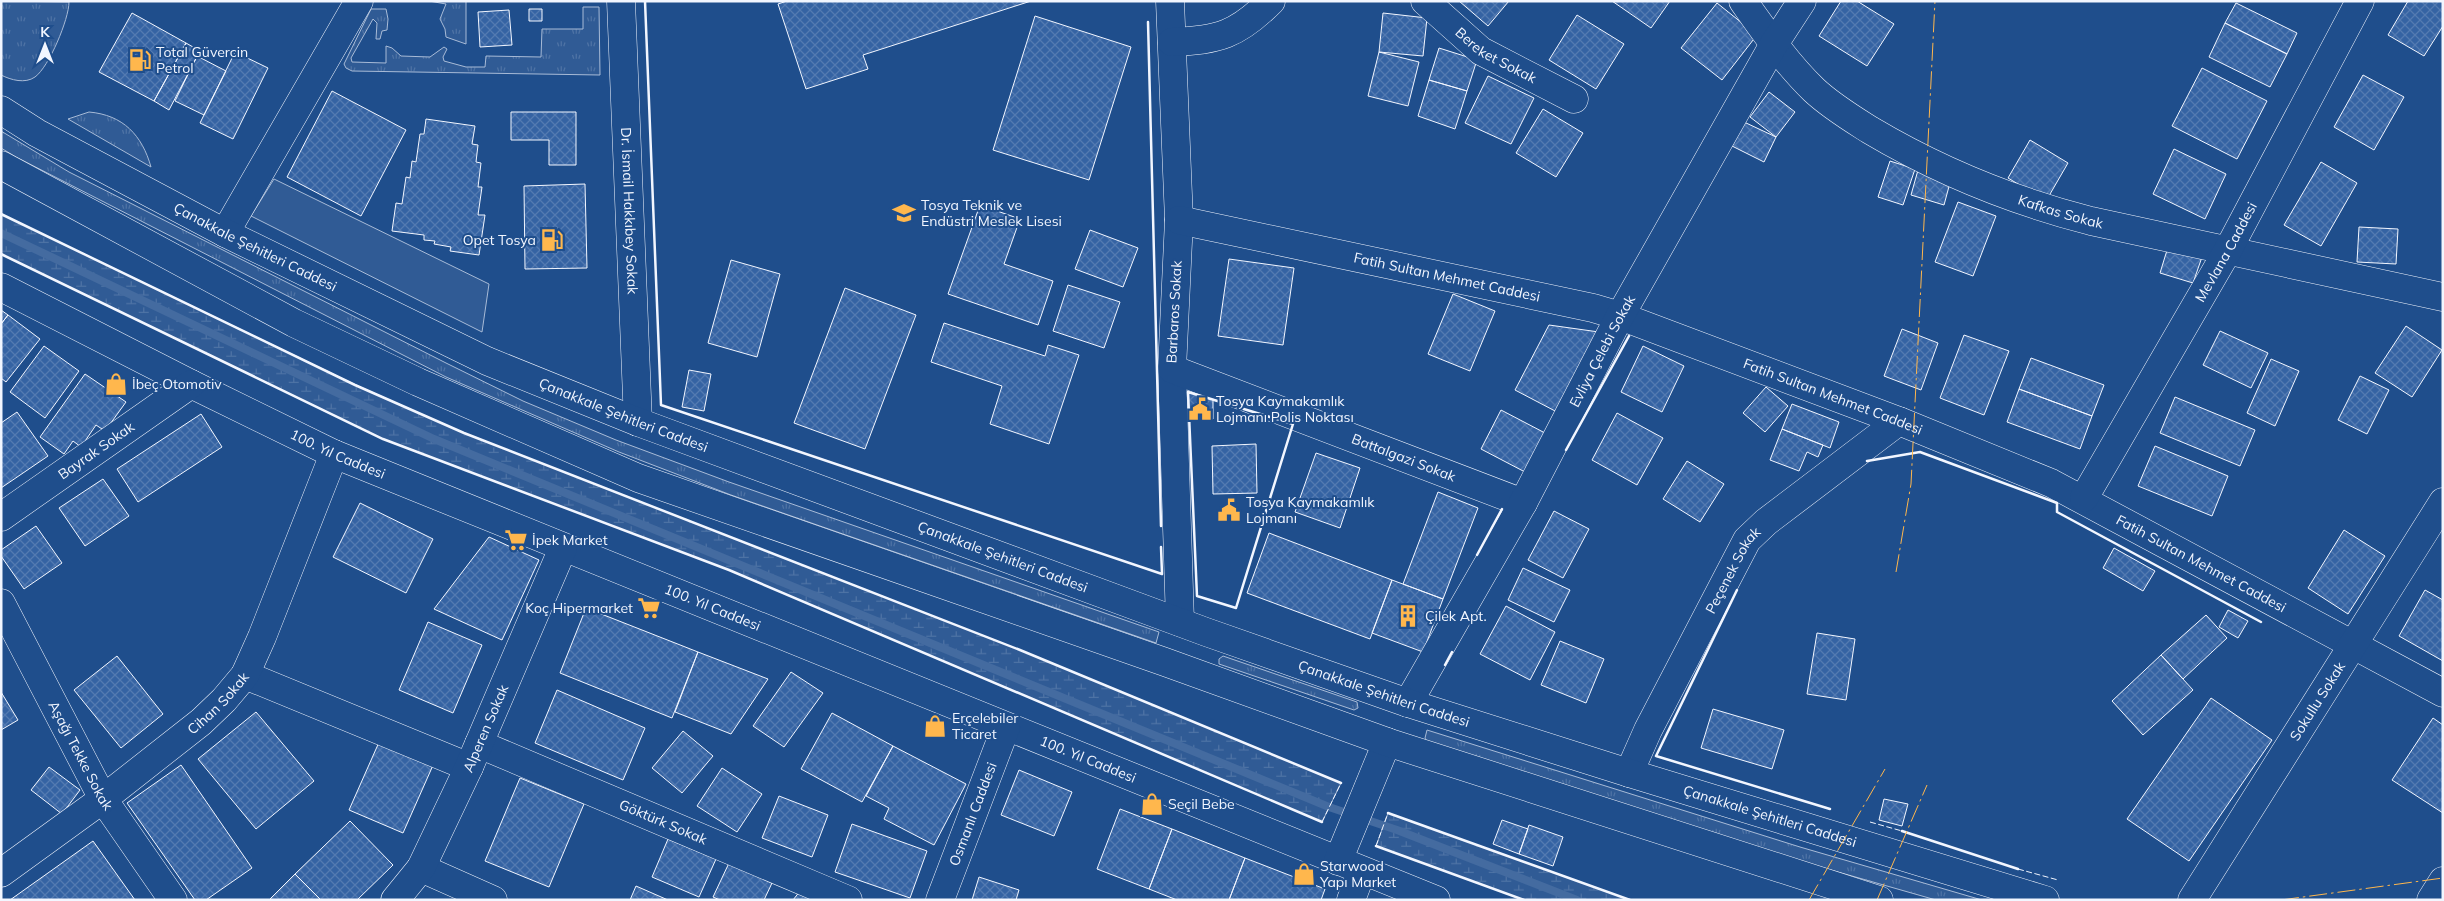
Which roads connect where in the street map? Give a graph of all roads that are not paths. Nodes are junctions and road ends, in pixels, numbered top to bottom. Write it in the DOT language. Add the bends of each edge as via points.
graph roads {
  1 [pos="359,1"];
  2 [pos="605,1"];
  3 [pos="621,1"];
  4 [pos="1170,1"];
  5 [pos="1271,1"];
  6 [pos="1425,1"];
  7 [pos="1744,1"];
  8 [pos="1802,1"];
  9 [pos="2360,1"];
  10 [pos="1172,42"];
  11 [pos="1774,44"];
  12 [pos="608,76"];
  13 [pos="1574,99"];
  14 [pos="1,110"];
  15 [pos="1,165"];
  16 [pos="1179,220"];
  17 [pos="225,233"];
  18 [pos="2228,250"];
  19 [pos="1,287"];
  20 [pos="2442,298"];
  21 [pos="1620,316"];
  22 [pos="1172,369"];
  23 [pos="191,384"];
  24 [pos="1899,421"];
  25 [pos="638,422"];
  26 [pos="334,454"];
  27 [pos="2084,498"];
  28 [pos="2443,502"];
  29 [pos="1522,503"];
  30 [pos="1,516"];
  31 [pos="563,548"];
  32 [pos="1,603"];
  33 [pos="1176,621"];
  34 [pos="1206,632"];
  35 [pos="2355,644"];
  36 [pos="1165,662"];
  37 [pos="1197,673"];
  38 [pos="245,675"];
  39 [pos="2443,693"];
  40 [pos="1408,703"];
  41 [pos="1006,727"];
  42 [pos="1387,742"];
  43 [pos="474,755"];
  44 [pos="1628,773"];
  45 [pos="103,799"];
  46 [pos="1338,861"];
  47 [pos="421,868"];
  48 [pos="1362,871"];
  49 [pos="1,873"];
  50 [pos="2443,881"];
  51 [pos="2031,898"];
  52 [pos="173,900"];
  53 [pos="395,900"];
  54 [pos="493,900"];
  55 [pos="848,900"];
  56 [pos="940,900"];
  57 [pos="1350,900"];
  58 [pos="1436,900"];
  59 [pos="1879,900"];
  60 [pos="2192,900"];
  61 [pos="2431,900"];
  1 -- 17 [label="street"];
  2 -- 12 [label="street"];
  3 -- 25 [label="street, Dr. İsmail Hakkıbey Sokak"];
  4 -- 10 [label="street, Barbaros Sokak"];
  5 -- 10 [label="street" via="1254,19 1228,34 1205,40"];
  6 -- 13 [label="street, Bereket Sokak" via="1481,51"];
  7 -- 11 [label="street, Kafkas Sokak"];
  8 -- 11 [label="street, Evliya Çelebi Sokak"];
  9 -- 18 [label="street, Mevlana Caddesi"];
  10 -- 16 [label="street, Barbaros Sokak"];
  11 -- 18 [label="street, Kafkas Sokak" via="1830,104 1914,155 1955,175 2050,211"];
  11 -- 21 [label="street, Evliya Çelebi Sokak"];
  14 -- 17 [label="street, Çanakkale Şehitleri Caddesi" via="37,133"];
  15 -- 36 [label="street" via="294,322 418,382 638,478"];
  16 -- 21 [label="street, Fatih Sultan Mehmet Caddesi"];
  16 -- 22 [label="street, Barbaros Sokak"];
  17 -- 25 [label="street, Çanakkale Şehitleri Caddesi" via="487,361"];
  18 -- 20 [label="street, Kafkas Sokak"];
  18 -- 27 [label="street, Mevlana Caddesi"];
  19 -- 23 [label="street, 100. Yıl Caddesi"];
  21 -- 24 [label="street, Fatih Sultan Mehmet Caddesi"];
  21 -- 29 [label="street, Evliya Çelebi Sokak"];
  22 -- 29 [label="street, Battalgazi Sokak"];
  22 -- 33 [label="street, Barbaros Sokak"];
  23 -- 26 [label="street, 100. Yıl Caddesi"];
  23 -- 30 [label="street, Bayrak Sokak"];
  24 -- 27 [label="street, Fatih Sultan Mehmet Caddesi"];
  24 -- 44 [label="street, Peçenek Sokak" via="1766,522 1748,540"];
  25 -- 33 [label="street, Çanakkale Şehitleri Caddesi"];
  26 -- 31 [label="street, 100. Yıl Caddesi"];
  26 -- 38 [label="street, Cihan Sokak"];
  27 -- 35 [label="street, Fatih Sultan Mehmet Caddesi"];
  28 -- 35 [label="street, Sokullu Sokak"];
  29 -- 40 [label="street, Evliya Çelebi Sokak"];
  31 -- 41 [label="street, 100. Yıl Caddesi"];
  31 -- 43 [label="street, Alperen Sokak"];
  32 -- 45 [label="street, Aşağı Tekke Sokak"];
  33 -- 34 [label="street, Çanakkale Şehitleri Caddesi"];
  33 -- 36 [label="street, Barbaros Sokak"];
  34 -- 37 [label="street"];
  34 -- 40 [label="street, Çanakkale Şehitleri Caddesi"];
  35 -- 39 [label="street, Fatih Sultan Mehmet Caddesi"];
  35 -- 60 [label="street, Sokullu Sokak"];
  36 -- 37 [label="street"];
  37 -- 42 [label="street"];
  38 -- 43 [label="street, Göktürk Sokak"];
  38 -- 45 [label="street, Cihan Sokak" via="201,722"];
  40 -- 42 [label="street, Evliya Çelebi Sokak"];
  40 -- 44 [label="street, Çanakkale Şehitleri Caddesi"];
  41 -- 46 [label="street, 100. Yıl Caddesi"];
  41 -- 56 [label="street, Osmanlı Caddesi"];
  42 -- 46 [label="street, Evliya Çelebi Sokak"];
  42 -- 59 [label="street"];
  43 -- 47 [label="street, Alperen Sokak"];
  43 -- 55 [label="street, Göktürk Sokak"];
  44 -- 51 [label="street, Çanakkale Şehitleri Caddesi"];
  45 -- 49 [label="street, Cihan Sokak"];
  45 -- 52 [label="street, Aşağı Tekke Sokak"];
  46 -- 48 [label="street, 100. Yıl Caddesi"];
  47 -- 53 [label="street, Alperen Sokak"];
  47 -- 54 [label="street"];
  48 -- 57 [label="street"];
  48 -- 58 [label="street, 100. Yıl Caddesi"];
  50 -- 61 [label="street"];
}
